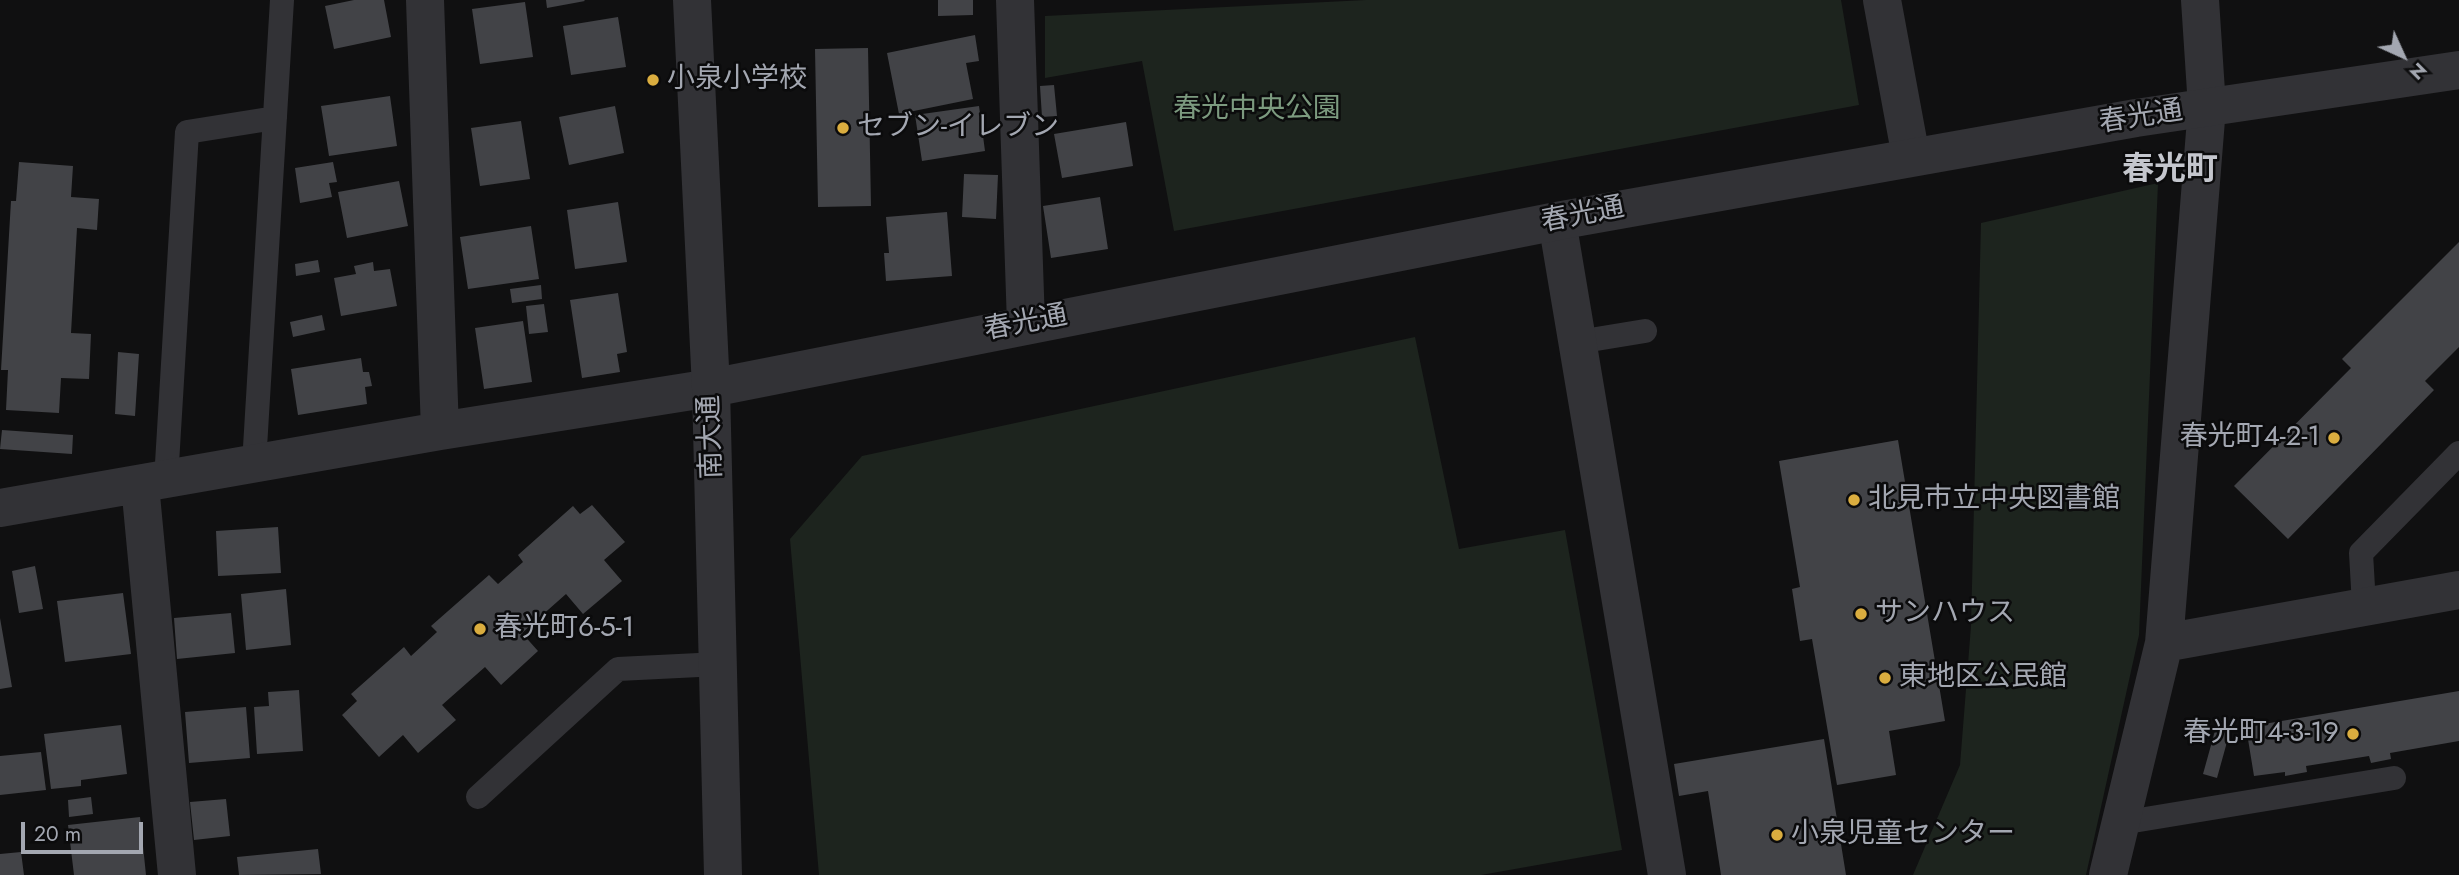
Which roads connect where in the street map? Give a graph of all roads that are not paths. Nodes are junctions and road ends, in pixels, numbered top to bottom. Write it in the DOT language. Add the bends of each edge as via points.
graph roads {
  1 [pos="282,0"];
  2 [pos="425,0"];
  3 [pos="692,0"];
  4 [pos="1015,0"];
  5 [pos="1882,0"];
  6 [pos="2200,0"];
  7 [pos="2459,70"];
  8 [pos="2207,107"];
  9 [pos="275,118"];
  10 [pos="1911,157"];
  11 [pos="1557,221"];
  12 [pos="1026,324"];
  13 [pos="1645,331"];
  14 [pos="1578,342"];
  15 [pos="711,388"];
  16 [pos="440,431"];
  17 [pos="2459,453"];
  18 [pos="254,464"];
  19 [pos="153,482"];
  20 [pos="0,508"];
  21 [pos="2459,590"];
  22 [pos="2364,605"];
  23 [pos="2164,643"];
  24 [pos="719,664"];
  25 [pos="2394,778"];
  26 [pos="478,797"];
  27 [pos="2120,823"];
  28 [pos="177,875"];
  29 [pos="723,875"];
  30 [pos="1667,875"];
  31 [pos="2108,875"];
  1 -- 9 [label="lane"];
  2 -- 16 [label="street"];
  3 -- 15 [label="street, 南大通"];
  4 -- 12 [label="street"];
  5 -- 10 [label="street"];
  6 -- 8 [label="street"];
  7 -- 8 [label="street, 春光通"];
  8 -- 10 [label="street, 春光通"];
  8 -- 23 [label="street"];
  9 -- 18 [label="lane"];
  9 -- 19 [label="lane" via="187,132"];
  10 -- 11 [label="street, 春光通"];
  11 -- 12 [label="street, 春光通"];
  11 -- 14 [label="street"];
  12 -- 15 [label="street, 春光通"];
  13 -- 14 [label="lane"];
  14 -- 30 [label="street"];
  15 -- 16 [label="street, 春光通"];
  15 -- 24 [label="street, 南大通"];
  16 -- 18 [label="street, 春光通"];
  17 -- 22 [label="lane" via="2361,553"];
  18 -- 19 [label="street, 春光通"];
  19 -- 20 [label="street, 春光通"];
  19 -- 28 [label="street"];
  21 -- 22 [label="street"];
  22 -- 23 [label="street"];
  23 -- 27 [label="street"];
  24 -- 26 [label="lane" via="618,669"];
  24 -- 29 [label="street, 南大通"];
  25 -- 27 [label="lane"];
  27 -- 31 [label="street"];
}
